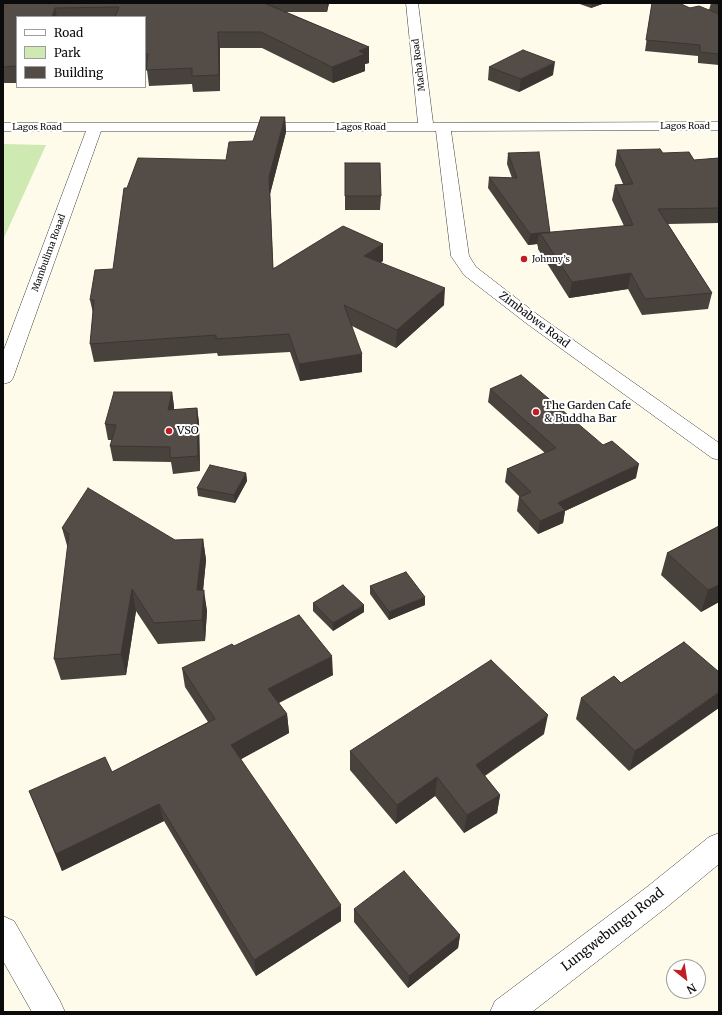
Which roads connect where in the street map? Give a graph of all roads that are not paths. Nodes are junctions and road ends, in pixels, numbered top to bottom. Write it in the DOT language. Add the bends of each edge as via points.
graph roads {
  1 [pos="412,3"];
  2 [pos="719,126"];
  3 [pos="3,127"];
  4 [pos="95,127"];
  5 [pos="434,127"];
  6 [pos="3,378"];
  7 [pos="719,453"];
  8 [pos="719,846"];
  9 [pos="3,931"];
  10 [pos="49,1012"];
  11 [pos="506,1012"];
  1 -- 5 [label="street, Macha Road"];
  2 -- 5 [label="street, Lagos Road"];
  3 -- 4 [label="street, Lagos Road"];
  4 -- 5 [label="street, Lagos Road"];
  4 -- 6 [label="street, Mambulima Roaad"];
  5 -- 7 [label="street, Zimbabwe Road" via="460,256 470,271 532,319"];
  8 -- 11 [label="street, Lungwebungu Road" via="657,897"];
  9 -- 10 [label="street"];
}
